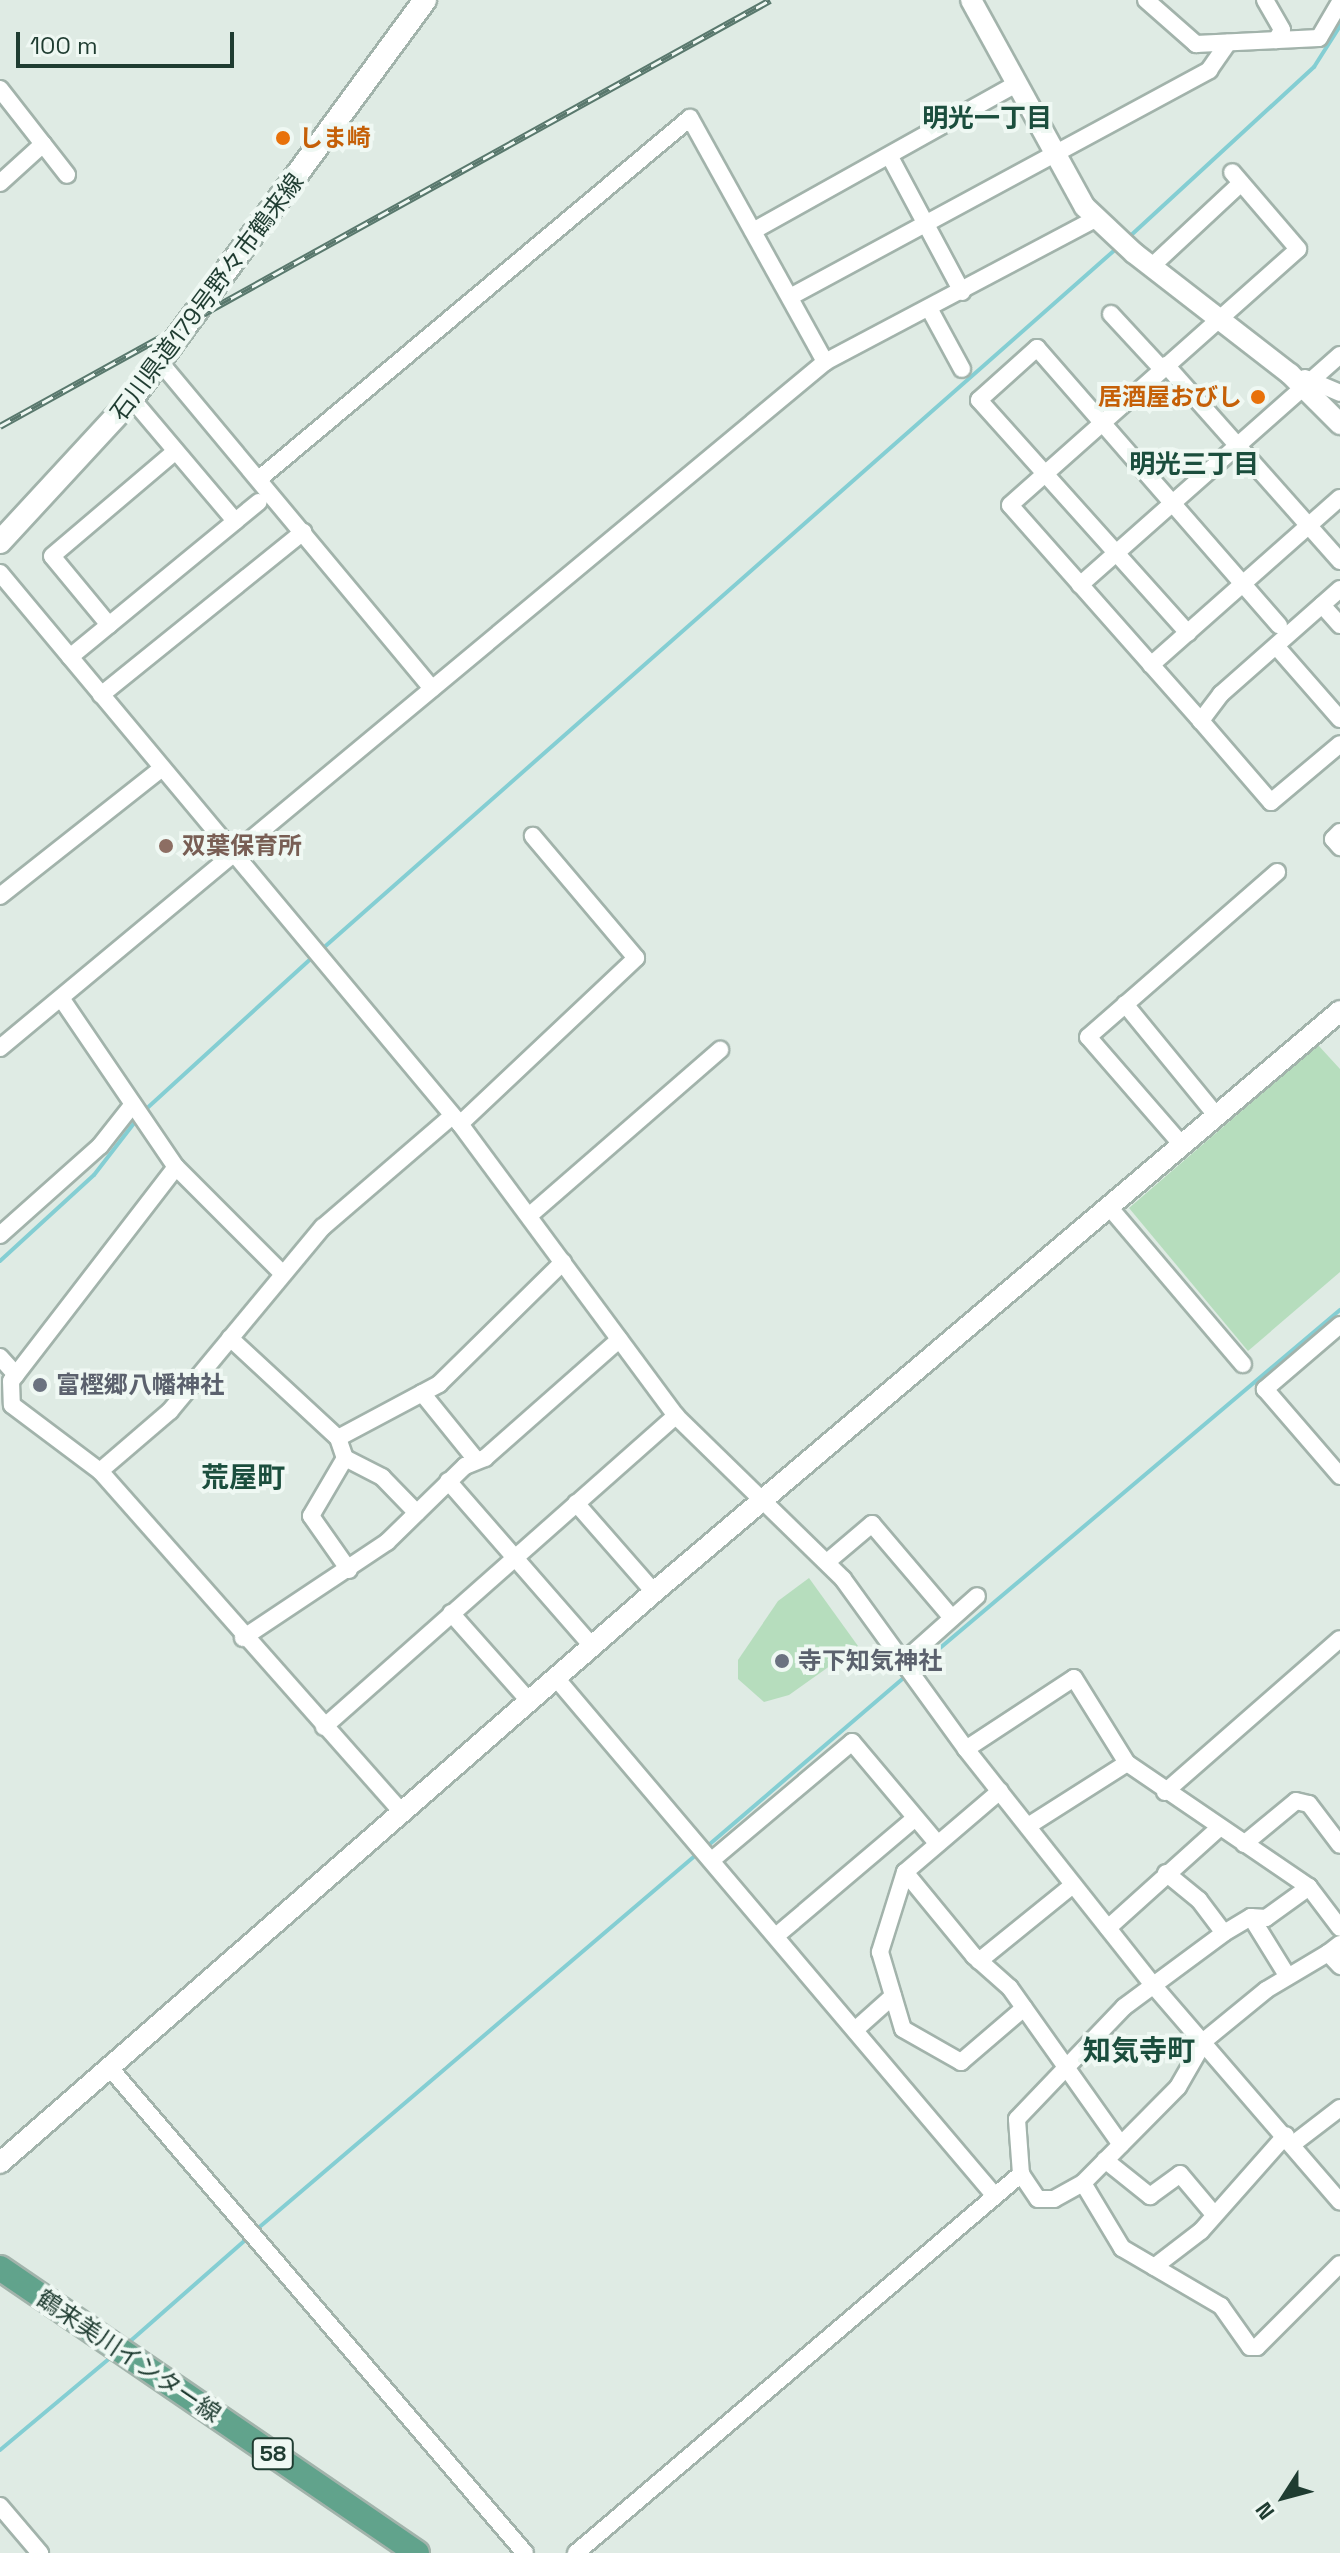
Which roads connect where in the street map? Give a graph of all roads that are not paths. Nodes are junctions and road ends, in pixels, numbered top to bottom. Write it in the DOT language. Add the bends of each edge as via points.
graph roads {
  1 [pos="425,0"];
  2 [pos="971,0"];
  3 [pos="1147,0"];
  4 [pos="1265,0"];
  5 [pos="1340,2"];
  6 [pos="1276,40"];
  7 [pos="1228,43"];
  8 [pos="1016,84"];
  9 [pos="1,94"];
  10 [pos="43,144"];
  11 [pos="1056,154"];
  12 [pos="890,157"];
  13 [pos="67,175"];
  14 [pos="0,183"];
  15 [pos="1095,219"];
  16 [pos="925,222"];
  17 [pos="753,231"];
  18 [pos="1151,267"];
  19 [pos="962,292"];
  20 [pos="790,297"];
  21 [pos="930,310"];
  22 [pos="1111,314"];
  23 [pos="1218,320"];
  24 [pos="1340,355"];
  25 [pos="160,362"];
  26 [pos="825,362"];
  27 [pos="1164,367"];
  28 [pos="962,369"];
  29 [pos="1302,381"];
  30 [pos="1340,393"];
  31 [pos="132,399"];
  32 [pos="1102,423"];
  33 [pos="1340,424"];
  34 [pos="1238,444"];
  35 [pos="176,451"];
  36 [pos="1044,474"];
  37 [pos="259,479"];
  38 [pos="1340,498"];
  39 [pos="259,502"];
  40 [pos="1171,504"];
  41 [pos="235,521"];
  42 [pos="1309,526"];
  43 [pos="303,532"];
  44 [pos="0,542"];
  45 [pos="1116,553"];
  46 [pos="1340,561"];
  47 [pos="0,573"];
  48 [pos="1080,585"];
  49 [pos="1244,585"];
  50 [pos="1340,589"];
  51 [pos="1322,605"];
  52 [pos="109,625"];
  53 [pos="1279,625"];
  54 [pos="1340,625"];
  55 [pos="1188,633"];
  56 [pos="1276,646"];
  57 [pos="70,657"];
  58 [pos="1151,665"];
  59 [pos="432,689"];
  60 [pos="101,695"];
  61 [pos="1340,719"];
  62 [pos="1201,721"];
  63 [pos="1340,744"];
  64 [pos="161,769"];
  65 [pos="1340,832"];
  66 [pos="533,836"];
  67 [pos="1340,847"];
  68 [pos="233,853"];
  69 [pos="1277,872"];
  70 [pos="0,896"];
  71 [pos="61,998"];
  72 [pos="1125,1004"];
  73 [pos="1340,1011"];
  74 [pos="0,1048"];
  75 [pos="720,1050"];
  76 [pos="138,1111"];
  77 [pos="1216,1115"];
  78 [pos="456,1120"];
  79 [pos="1182,1145"];
  80 [pos="176,1167"];
  81 [pos="1110,1208"];
  82 [pos="530,1215"];
  83 [pos="0,1235"];
  84 [pos="563,1262"];
  85 [pos="282,1273"];
  86 [pos="1340,1325"];
  87 [pos="230,1338"];
  88 [pos="619,1340"];
  89 [pos="0,1357"];
  90 [pos="1243,1364"];
  91 [pos="16,1375"];
  92 [pos="422,1393"];
  93 [pos="676,1416"];
  94 [pos="338,1438"];
  95 [pos="345,1458"];
  96 [pos="477,1461"];
  97 [pos="100,1471"];
  98 [pos="1340,1476"];
  99 [pos="448,1481"];
  100 [pos="576,1503"];
  101 [pos="761,1504"];
  102 [pos="417,1513"];
  103 [pos="513,1558"];
  104 [pos="827,1562"];
  105 [pos="349,1570"];
  106 [pos="654,1592"];
  107 [pos="977,1596"];
  108 [pos="451,1613"];
  109 [pos="952,1618"];
  110 [pos="243,1638"];
  111 [pos="1340,1639"];
  112 [pos="592,1646"];
  113 [pos="903,1662"];
  114 [pos="556,1678"];
  115 [pos="529,1701"];
  116 [pos="324,1727"];
  117 [pos="966,1749"];
  118 [pos="1127,1763"];
  119 [pos="1000,1791"];
  120 [pos="1165,1792"];
  121 [pos="402,1812"];
  122 [pos="915,1818"];
  123 [pos="1028,1826"];
  124 [pos="1219,1828"];
  125 [pos="938,1844"];
  126 [pos="1244,1844"];
  127 [pos="1340,1845"];
  128 [pos="706,1852"];
  129 [pos="905,1872"];
  130 [pos="1166,1873"];
  131 [pos="1073,1885"];
  132 [pos="1309,1887"];
  133 [pos="1251,1917"];
  134 [pos="1108,1928"];
  135 [pos="1340,1928"];
  136 [pos="1224,1933"];
  137 [pos="776,1936"];
  138 [pos="1334,1949"];
  139 [pos="979,1961"];
  140 [pos="1340,1966"];
  141 [pos="1288,1977"];
  142 [pos="1153,1985"];
  143 [pos="893,1996"];
  144 [pos="1024,2008"];
  145 [pos="855,2030"];
  146 [pos="1205,2040"];
  147 [pos="1066,2067"];
  148 [pos="110,2068"];
  149 [pos="1340,2108"];
  150 [pos="1290,2140"];
  151 [pos="1121,2145"];
  152 [pos="1105,2160"];
  153 [pos="0,2163"];
  154 [pos="1021,2174"];
  155 [pos="1083,2183"];
  156 [pos="995,2196"];
  157 [pos="1340,2202"];
  158 [pos="1212,2212"];
  159 [pos="1340,2264"];
  160 [pos="1154,2267"];
  161 [pos="0,2268"];
  162 [pos="0,2506"];
  163 [pos="40,2553"];
  164 [pos="417,2553"];
  165 [pos="525,2553"];
  166 [pos="576,2553"];
  1 -- 25 [label="main road, 石川県道179号野々市鶴来線"];
  2 -- 8 [label="street"];
  3 -- 7 [label="street" via="1196,44"];
  4 -- 6 [label="street" via="1282,30"];
  5 -- 6 [label="street" via="1319,38"];
  6 -- 7 [label="street"];
  7 -- 11 [label="street" via="1209,70"];
  8 -- 11 [label="street"];
  8 -- 12 [label="street"];
  9 -- 10 [label="street"];
  10 -- 13 [label="street"];
  10 -- 14 [label="street"];
  11 -- 15 [label="street"];
  11 -- 16 [label="street"];
  12 -- 16 [label="street"];
  12 -- 17 [label="street"];
  15 -- 18 [label="street"];
  15 -- 19 [label="street"];
  16 -- 19 [label="street"];
  16 -- 20 [label="street"];
  17 -- 20 [label="street"];
  17 -- 37 [label="street" via="690,118"];
  18 -- 23 [label="street"];
  18 -- 23 [label="street" via="1236,178 1298,249"];
  19 -- 21 [label="street"];
  20 -- 26 [label="street"];
  21 -- 26 [label="street"];
  21 -- 28 [label="street"];
  22 -- 27 [label="street"];
  23 -- 27 [label="street"];
  23 -- 29 [label="street"];
  24 -- 29 [label="street"];
  25 -- 31 [label="main road, 石川県道179号野々市鶴来線"];
  25 -- 37 [label="street"];
  26 -- 59 [label="street"];
  27 -- 32 [label="street"];
  27 -- 34 [label="street"];
  29 -- 30 [label="street"];
  29 -- 33 [label="street"];
  29 -- 34 [label="street"];
  31 -- 35 [label="street"];
  31 -- 44 [label="main road, 石川県道179号野々市鶴来線"];
  32 -- 36 [label="street"];
  32 -- 36 [label="street" via="1037,348 979,400"];
  32 -- 40 [label="street"];
  34 -- 40 [label="street"];
  34 -- 42 [label="street"];
  35 -- 41 [label="street"];
  35 -- 52 [label="street" via="52,556"];
  36 -- 45 [label="street"];
  36 -- 48 [label="street" via="1010,505"];
  37 -- 43 [label="street"];
  38 -- 42 [label="street"];
  39 -- 41 [label="street"];
  40 -- 45 [label="street"];
  40 -- 49 [label="street"];
  41 -- 52 [label="street"];
  42 -- 46 [label="street"];
  42 -- 49 [label="street"];
  43 -- 59 [label="street"];
  43 -- 60 [label="street"];
  45 -- 48 [label="street"];
  45 -- 55 [label="street"];
  47 -- 57 [label="street"];
  48 -- 58 [label="street"];
  49 -- 53 [label="street"];
  49 -- 55 [label="street"];
  50 -- 51 [label="street"];
  51 -- 54 [label="street"];
  51 -- 56 [label="street"];
  52 -- 57 [label="street"];
  55 -- 58 [label="street"];
  56 -- 61 [label="street"];
  56 -- 62 [label="street" via="1221,694"];
  57 -- 60 [label="street"];
  58 -- 62 [label="street"];
  59 -- 68 [label="street"];
  60 -- 64 [label="street"];
  62 -- 63 [label="street" via="1271,802"];
  64 -- 68 [label="street"];
  64 -- 70 [label="street"];
  65 -- 67 [label="street" via="1333,839"];
  66 -- 78 [label="street" via="636,958"];
  68 -- 71 [label="street"];
  68 -- 78 [label="street"];
  69 -- 72 [label="street"];
  71 -- 74 [label="street"];
  71 -- 76 [label="street"];
  72 -- 77 [label="street"];
  72 -- 79 [label="street" via="1088,1037"];
  73 -- 77 [label="street"];
  75 -- 82 [label="street"];
  76 -- 80 [label="street"];
  76 -- 83 [label="street"];
  77 -- 79 [label="street"];
  78 -- 82 [label="street"];
  78 -- 85 [label="street" via="323,1227"];
  79 -- 81 [label="street"];
  80 -- 85 [label="street"];
  80 -- 91 [label="street"];
  81 -- 90 [label="street"];
  81 -- 101 [label="street"];
  82 -- 84 [label="street"];
  84 -- 88 [label="street"];
  84 -- 92 [label="street"];
  85 -- 87 [label="street"];
  86 -- 98 [label="street" via="1265,1389"];
  87 -- 94 [label="street"];
  87 -- 97 [label="street" via="170,1411"];
  88 -- 93 [label="street"];
  88 -- 96 [label="street"];
  89 -- 91 [label="street"];
  91 -- 97 [label="street" via="12,1405"];
  92 -- 94 [label="street"];
  92 -- 96 [label="street"];
  93 -- 100 [label="street"];
  93 -- 101 [label="street"];
  94 -- 95 [label="street"];
  95 -- 102 [label="street" via="382,1477"];
  95 -- 105 [label="street" via="311,1516"];
  96 -- 99 [label="street"];
  97 -- 110 [label="street"];
  99 -- 102 [label="street"];
  99 -- 103 [label="street"];
  100 -- 103 [label="street"];
  100 -- 106 [label="street"];
  101 -- 104 [label="street"];
  101 -- 106 [label="street"];
  102 -- 105 [label="street"];
  103 -- 108 [label="street"];
  103 -- 112 [label="street"];
  104 -- 109 [label="street" via="872,1524"];
  104 -- 113 [label="street"];
  105 -- 110 [label="street"];
  106 -- 112 [label="street"];
  107 -- 109 [label="street"];
  108 -- 115 [label="street"];
  108 -- 116 [label="street"];
  109 -- 113 [label="street"];
  110 -- 116 [label="street"];
  111 -- 120 [label="street"];
  112 -- 114 [label="street"];
  113 -- 117 [label="street"];
  114 -- 115 [label="street"];
  114 -- 128 [label="street"];
  115 -- 121 [label="street"];
  116 -- 121 [label="street"];
  117 -- 118 [label="street" via="1074,1678"];
  117 -- 119 [label="street"];
  118 -- 120 [label="street"];
  118 -- 123 [label="street"];
  119 -- 123 [label="street"];
  119 -- 125 [label="street"];
  120 -- 124 [label="street"];
  121 -- 148 [label="street"];
  122 -- 125 [label="street"];
  122 -- 128 [label="street" via="852,1742"];
  122 -- 137 [label="street"];
  123 -- 131 [label="street"];
  124 -- 126 [label="street"];
  124 -- 130 [label="street"];
  125 -- 129 [label="street"];
  126 -- 127 [label="street" via="1296,1801 1309,1804"];
  126 -- 132 [label="street"];
  128 -- 137 [label="street"];
  129 -- 139 [label="street"];
  129 -- 143 [label="street" via="880,1952"];
  130 -- 134 [label="street"];
  130 -- 136 [label="street" via="1199,1900"];
  131 -- 134 [label="street"];
  131 -- 139 [label="street"];
  132 -- 133 [label="street" via="1266,1918"];
  132 -- 135 [label="street"];
  133 -- 136 [label="street"];
  133 -- 141 [label="street"];
  134 -- 142 [label="street"];
  136 -- 142 [label="street"];
  137 -- 145 [label="street"];
  138 -- 140 [label="street"];
  138 -- 141 [label="street"];
  139 -- 144 [label="street"];
  141 -- 146 [label="street"];
  142 -- 146 [label="street"];
  142 -- 147 [label="street"];
  143 -- 144 [label="street" via="903,2029 961,2062"];
  143 -- 145 [label="street"];
  144 -- 147 [label="street"];
  145 -- 156 [label="street"];
  146 -- 150 [label="street"];
  146 -- 151 [label="street" via="1178,2087"];
  147 -- 151 [label="street"];
  147 -- 154 [label="street" via="1017,2119"];
  148 -- 153 [label="street"];
  148 -- 165 [label="street"];
  149 -- 150 [label="street"];
  150 -- 157 [label="street"];
  150 -- 158 [label="street"];
  151 -- 152 [label="street"];
  152 -- 155 [label="street"];
  152 -- 158 [label="street" via="1150,2196 1180,2174"];
  154 -- 155 [label="street" via="1038,2199 1054,2199"];
  154 -- 156 [label="street"];
  155 -- 160 [label="street" via="1122,2248"];
  156 -- 166 [label="street"];
  158 -- 160 [label="street" via="1201,2231"];
  159 -- 160 [label="street" via="1257,2347 1221,2306"];
  161 -- 164 [label="main road, 鶴来美川インター線 / 58"];
  162 -- 163 [label="street"];
}
